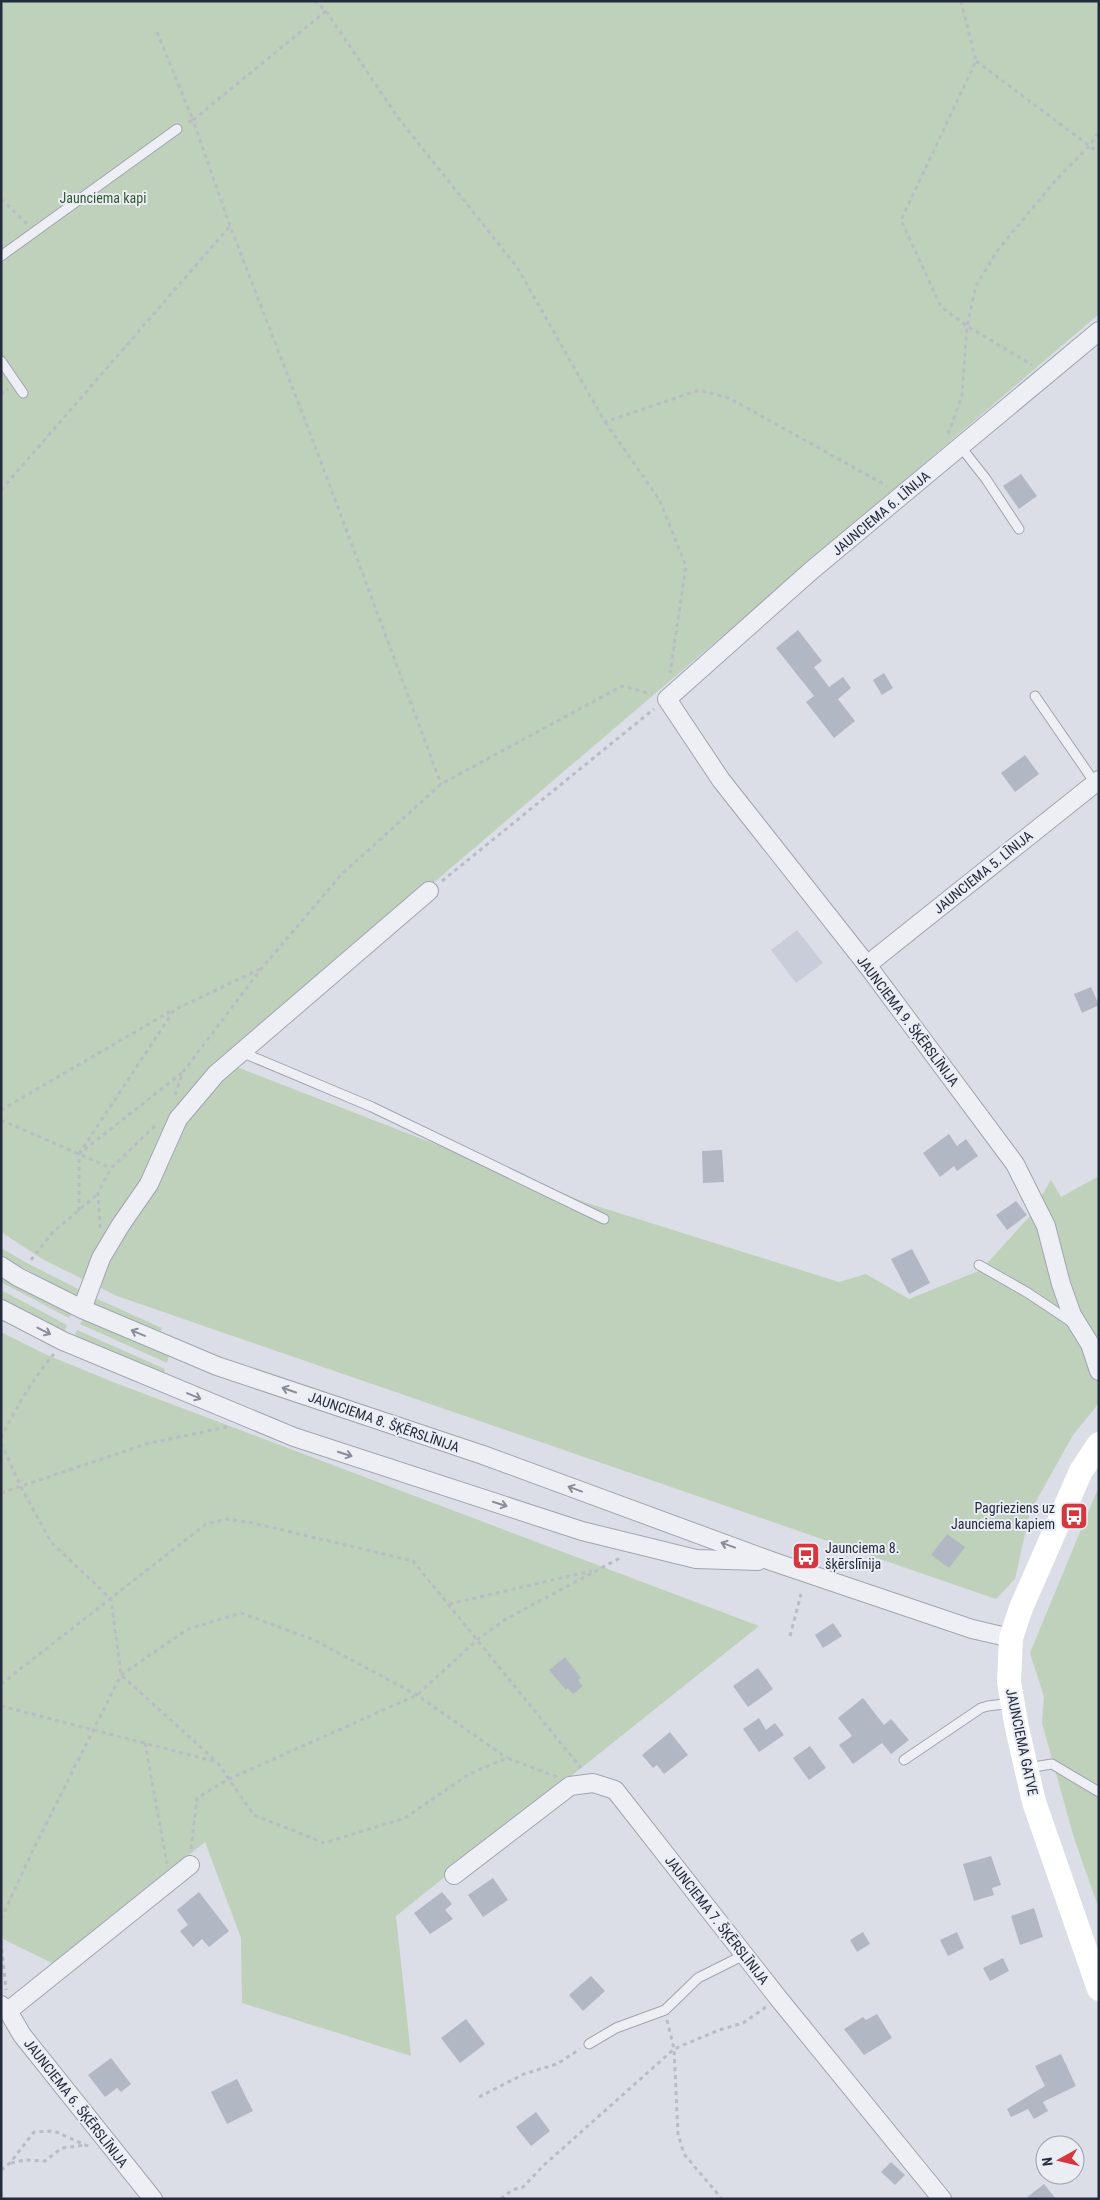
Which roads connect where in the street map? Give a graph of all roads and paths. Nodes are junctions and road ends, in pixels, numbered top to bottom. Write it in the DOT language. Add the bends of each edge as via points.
graph roads {
  1 [pos="314,1"];
  2 [pos="961,1"];
  3 [pos="326,11"];
  4 [pos="157,32"];
  5 [pos="976,61"];
  6 [pos="193,120"];
  7 [pos="177,128"];
  8 [pos="1099,132"];
  9 [pos="1089,146"];
  10 [pos="1099,153"];
  11 [pos="1,199"];
  12 [pos="230,226"];
  13 [pos="34,231"];
  14 [pos="1,256"];
  15 [pos="967,326"];
  16 [pos="1099,331"];
  17 [pos="1,361"];
  18 [pos="1047,374"];
  19 [pos="23,393"];
  20 [pos="606,422"];
  21 [pos="960,446"];
  22 [pos="938,464"];
  23 [pos="1,490"];
  24 [pos="902,495"];
  25 [pos="1018,529"];
  26 [pos="1035,696"];
  27 [pos="667,699"];
  28 [pos="1097,781"];
  29 [pos="441,784"];
  30 [pos="430,891"];
  31 [pos="867,965"];
  32 [pos="261,969"];
  33 [pos="174,1010"];
  34 [pos="240,1052"];
  35 [pos="183,1072"];
  36 [pos="172,1103"];
  37 [pos="1,1110"];
  38 [pos="163,1118"];
  39 [pos="1,1120"];
  40 [pos="79,1154"];
  41 [pos="111,1168"];
  42 [pos="98,1193"];
  43 [pos="78,1211"];
  44 [pos="604,1219"];
  45 [pos="102,1258"];
  46 [pos="31,1260"];
  47 [pos="979,1265"];
  48 [pos="1,1266"];
  49 [pos="85,1301"];
  50 [pos="1,1309"];
  51 [pos="1079,1328"];
  52 [pos="56,1353"];
  53 [pos="1099,1371"];
  54 [pos="252,1420"];
  55 [pos="1,1438"];
  56 [pos="1,1443"];
  57 [pos="1099,1444"];
  58 [pos="21,1487"];
  59 [pos="1,1494"];
  60 [pos="643,1546"];
  61 [pos="774,1562"];
  62 [pos="596,1570"];
  63 [pos="801,1594"];
  64 [pos="111,1599"];
  65 [pos="449,1604"];
  66 [pos="790,1636"];
  67 [pos="1011,1638"];
  68 [pos="478,1639"];
  69 [pos="121,1674"];
  70 [pos="1,1684"];
  71 [pos="417,1695"];
  72 [pos="1012,1703"];
  73 [pos="1,1706"];
  74 [pos="92,1729"];
  75 [pos="145,1743"];
  76 [pos="507,1758"];
  77 [pos="904,1760"];
  78 [pos="217,1762"];
  79 [pos="1026,1768"];
  80 [pos="229,1779"];
  81 [pos="593,1783"];
  82 [pos="570,1786"];
  83 [pos="1099,1792"];
  84 [pos="190,1865"];
  85 [pos="454,1875"];
  86 [pos="170,1881"];
  87 [pos="1,1919"];
  88 [pos="1,1941"];
  89 [pos="744,1955"];
  90 [pos="1099,1989"];
  91 [pos="779,1999"];
  92 [pos="4,2008"];
  93 [pos="665,2010"];
  94 [pos="589,2044"];
  95 [pos="674,2048"];
  96 [pos="479,2097"];
  97 [pos="85,2145"];
  98 [pos="118,2157"];
  99 [pos="10,2163"];
  100 [pos="1,2170"];
  101 [pos="153,2199"];
  102 [pos="501,2199"];
  103 [pos="722,2199"];
  104 [pos="942,2199"];
  1 -- 3 [label="path"];
  2 -- 5 [label="path"];
  3 -- 6 [label="path"];
  3 -- 20 [label="path" via="399,119 517,267"];
  4 -- 6 [label="path"];
  5 -- 9 [label="path"];
  5 -- 15 [label="path" via="900,220 941,307"];
  6 -- 12 [label="path"];
  7 -- 13 [label="lane"];
  8 -- 9 [label="path"];
  9 -- 10 [label="path"];
  9 -- 15 [label="path" via="1055,181 997,251 976,286"];
  11 -- 13 [label="path"];
  12 -- 23 [label="path"];
  12 -- 29 [label="path"];
  13 -- 14 [label="lane"];
  15 -- 18 [label="path"];
  15 -- 22 [label="path" via="962,396"];
  16 -- 18 [label="street, JAUNCIEMA 6. LĪNIJA"];
  17 -- 19 [label="lane"];
  18 -- 21 [label="street, JAUNCIEMA 6. LĪNIJA"];
  20 -- 24 [label="path" via="699,390 729,398"];
  20 -- 27 [label="path" via="659,499 686,566"];
  21 -- 22 [label="street, JAUNCIEMA 6. LĪNIJA"];
  21 -- 25 [label="lane"];
  22 -- 24 [label="street, JAUNCIEMA 6. LĪNIJA"];
  24 -- 27 [label="street, JAUNCIEMA 6. LĪNIJA"];
  26 -- 28 [label="lane"];
  27 -- 29 [label="path" via="622,686"];
  27 -- 30 [label="path"];
  27 -- 31 [label="street, JAUNCIEMA 9. ŠĶĒRSLĪNIJA" via="721,780"];
  28 -- 31 [label="street, JAUNCIEMA 5. LĪNIJA"];
  29 -- 32 [label="path" via="341,875"];
  30 -- 34 [label="street"];
  31 -- 51 [label="street, JAUNCIEMA 9. ŠĶĒRSLĪNIJA" via="1015,1164 1046,1226 1061,1284"];
  32 -- 33 [label="path"];
  32 -- 35 [label="path"];
  33 -- 37 [label="path"];
  33 -- 40 [label="path"];
  34 -- 44 [label="lane" via="372,1107"];
  34 -- 45 [label="street" via="216,1074 178,1120 149,1184"];
  35 -- 36 [label="path"];
  35 -- 40 [label="path"];
  38 -- 41 [label="path"];
  39 -- 40 [label="path"];
  40 -- 41 [label="path"];
  40 -- 43 [label="path"];
  41 -- 42 [label="path"];
  42 -- 43 [label="path"];
  42 -- 45 [label="path"];
  43 -- 46 [label="path" via="52,1233"];
  45 -- 49 [label="street"];
  47 -- 51 [label="lane"];
  61 -- 48 [label="street, JAUNCIEMA 8. ŠĶĒRSLĪNIJA, one-way" via="482,1455 217,1366 82,1309"];
  50 -- 54 [label="street, JAUNCIEMA 8. ŠĶĒRSLĪNIJA, one-way" via="64,1341"];
  51 -- 53 [label="street, JAUNCIEMA 9. ŠĶĒRSLĪNIJA" via="1090,1344"];
  52 -- 55 [label="path" via="38,1374"];
  54 -- 58 [label="path" via="146,1444"];
  54 -- 60 [label="street, JAUNCIEMA 8. ŠĶĒRSLĪNIJA, one-way" via="294,1438 582,1531"];
  56 -- 58 [label="path"];
  57 -- 67 [label="main road, JAUNCIEMA GATVE" via="1081,1470"];
  58 -- 59 [label="path"];
  58 -- 64 [label="path" via="51,1542"];
  60 -- 61 [label="street, JAUNCIEMA 8. ŠĶĒRSLĪNIJA" via="696,1559"];
  60 -- 62 [label="path"];
  61 -- 67 [label="street, JAUNCIEMA 8. ŠĶĒRSLĪNIJA" via="972,1629"];
  62 -- 65 [label="path"];
  62 -- 68 [label="path" via="506,1619"];
  63 -- 66 [label="path"];
  64 -- 65 [label="path" via="206,1524 227,1519 413,1560"];
  64 -- 69 [label="path"];
  64 -- 70 [label="path"];
  65 -- 68 [label="path"];
  67 -- 72 [label="main road, JAUNCIEMA GATVE" via="1009,1682"];
  68 -- 71 [label="path"];
  68 -- 81 [label="path"];
  69 -- 71 [label="path" via="188,1630 241,1613 314,1640"];
  69 -- 74 [label="path"];
  69 -- 78 [label="path"];
  71 -- 76 [label="path"];
  71 -- 80 [label="path"];
  72 -- 77 [label="lane" via="981,1708"];
  72 -- 79 [label="main road, JAUNCIEMA GATVE"];
  73 -- 74 [label="path"];
  74 -- 75 [label="path"];
  74 -- 87 [label="path"];
  75 -- 78 [label="path"];
  75 -- 86 [label="path"];
  76 -- 80 [label="path" via="469,1774 405,1818 324,1843 254,1815"];
  76 -- 82 [label="path" via="549,1773"];
  78 -- 80 [label="path"];
  79 -- 83 [label="lane" via="1052,1764"];
  79 -- 90 [label="main road, JAUNCIEMA GATVE"];
  80 -- 84 [label="path" via="197,1798"];
  81 -- 82 [label="street, JAUNCIEMA 7. ŠĶĒRSLĪNIJA"];
  81 -- 89 [label="street, JAUNCIEMA 7. ŠĶĒRSLĪNIJA" via="615,1790"];
  82 -- 85 [label="street"];
  84 -- 86 [label="street"];
  86 -- 92 [label="street"];
  88 -- 92 [label="path"];
  89 -- 91 [label="street, JAUNCIEMA 7. ŠĶĒRSLĪNIJA"];
  89 -- 93 [label="lane" via="698,1978"];
  91 -- 95 [label="path" via="743,2023"];
  91 -- 104 [label="street, JAUNCIEMA 7. ŠĶĒRSLĪNIJA"];
  92 -- 98 [label="street, JAUNCIEMA 6. ŠĶĒRSLĪNIJA"];
  93 -- 94 [label="lane" via="616,2028"];
  93 -- 95 [label="path"];
  94 -- 96 [label="path" via="557,2064 524,2074"];
  95 -- 102 [label="path" via="523,2187 512,2190"];
  95 -- 103 [label="path" via="678,2134 684,2154"];
  97 -- 98 [label="path"];
  97 -- 99 [label="path" via="62,2148 45,2160"];
  97 -- 99 [label="path" via="54,2131 34,2132"];
  98 -- 101 [label="street, JAUNCIEMA 6. ŠĶĒRSLĪNIJA"];
  99 -- 100 [label="path"];
}
